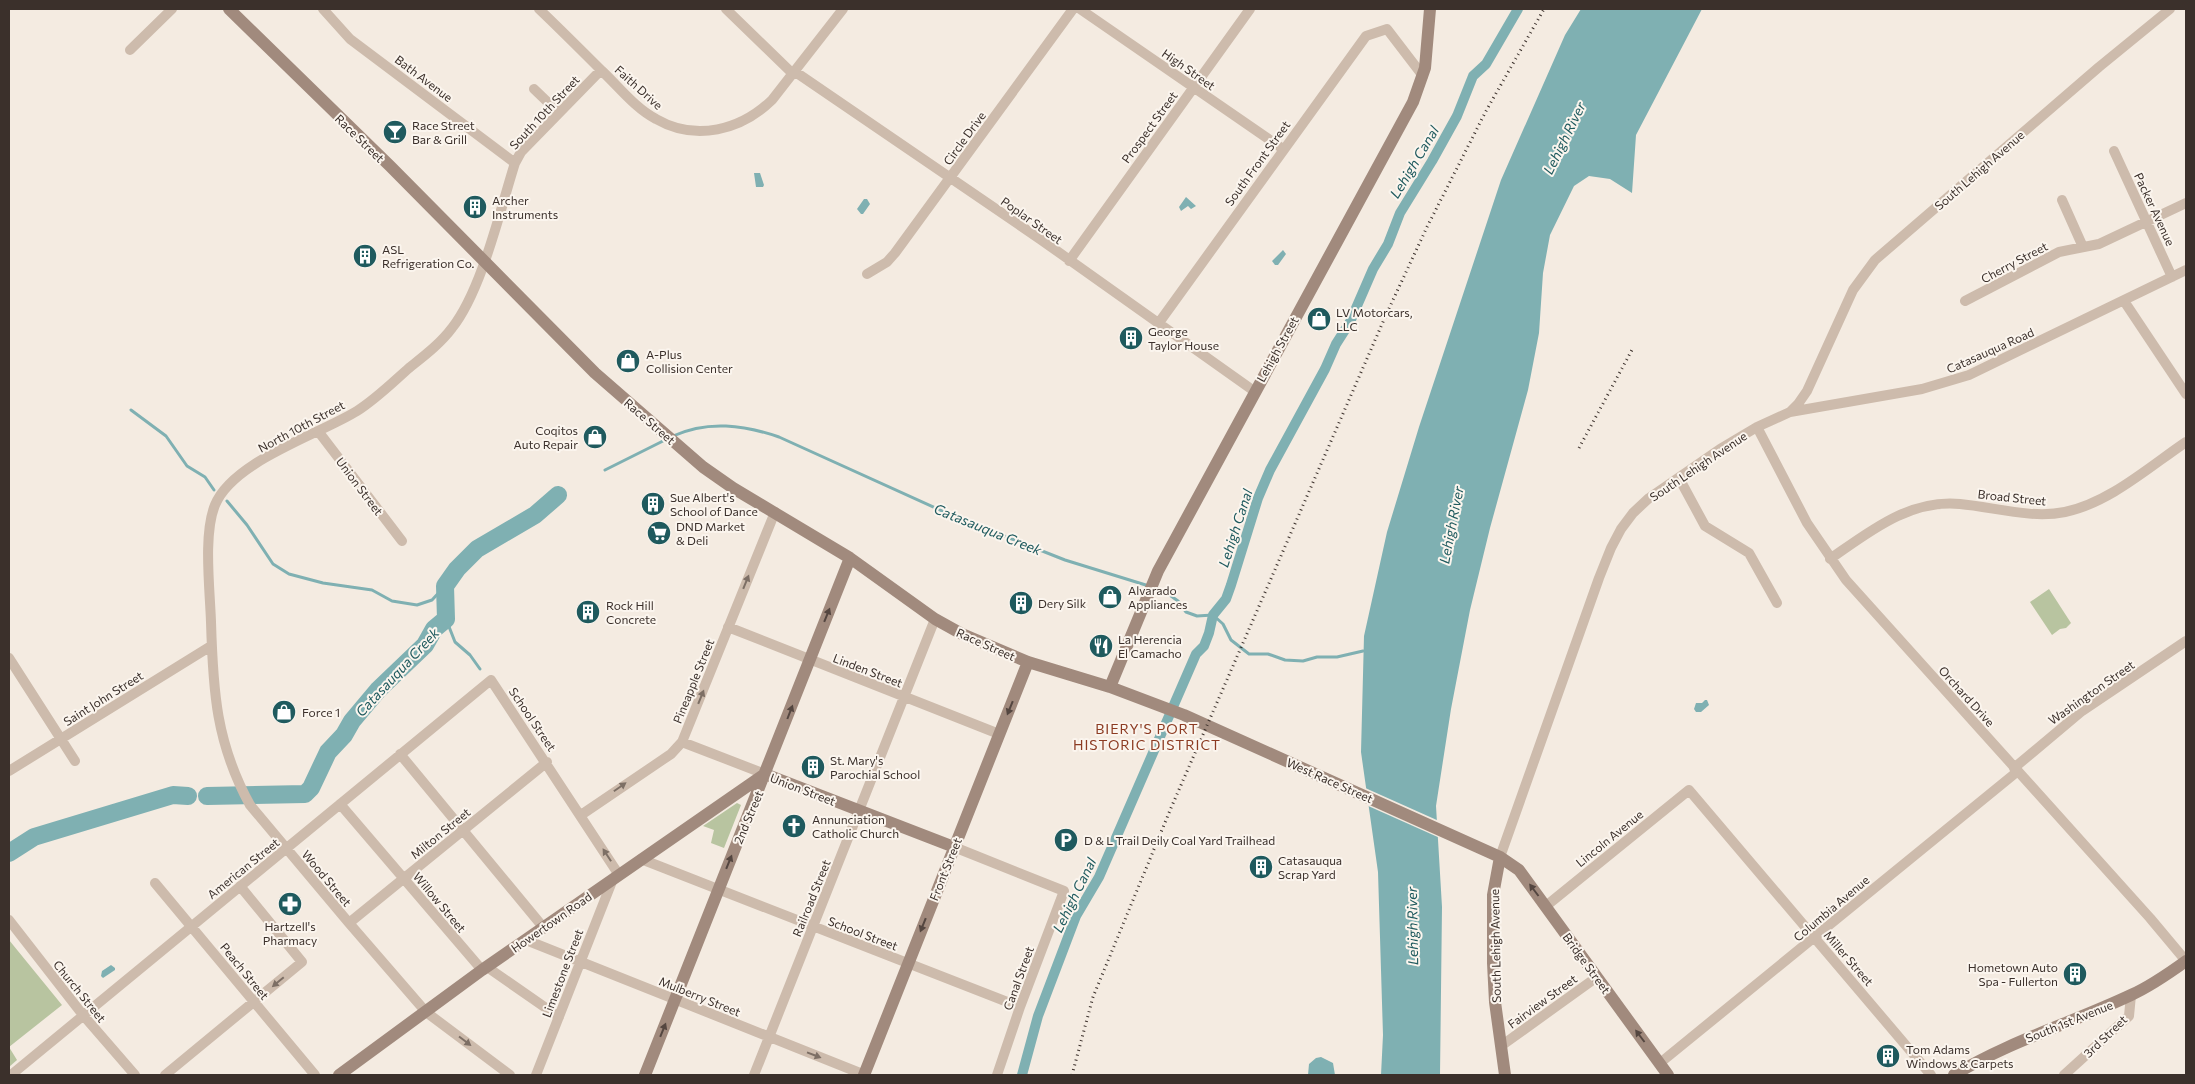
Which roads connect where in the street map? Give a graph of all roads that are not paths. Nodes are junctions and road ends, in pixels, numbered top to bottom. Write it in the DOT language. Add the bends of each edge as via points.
graph roads {
  1 [pos="172,9"];
  2 [pos="229,9"];
  3 [pos="323,9"];
  4 [pos="538,9"];
  5 [pos="726,9"];
  6 [pos="843,9"];
  7 [pos="1072,9"];
  8 [pos="1080,9"];
  9 [pos="1250,9"];
  10 [pos="1430,9"];
  11 [pos="2170,9"];
  12 [pos="130,50"];
  13 [pos="601,70"];
  14 [pos="794,72"];
  15 [pos="1423,76"];
  16 [pos="1193,87"];
  17 [pos="534,89"];
  18 [pos="559,113"];
  19 [pos="1283,149"];
  20 [pos="2114,151"];
  21 [pos="515,163"];
  22 [pos="950,178"];
  23 [pos="2062,200"];
  24 [pos="2186,203"];
  25 [pos="2148,222"];
  26 [pos="2083,247"];
  27 [pos="484,260"];
  28 [pos="1068,261"];
  29 [pos="2186,270"];
  30 [pos="867,274"];
  31 [pos="2172,277"];
  32 [pos="1965,301"];
  33 [pos="2124,301"];
  34 [pos="1158,324"];
  35 [pos="1254,391"];
  36 [pos="2186,394"];
  37 [pos="1790,412"];
  38 [pos="1757,427"];
  39 [pos="318,431"];
  40 [pos="2186,442"];
  41 [pos="1679,478"];
  42 [pos="775,512"];
  43 [pos="402,541"];
  44 [pos="850,558"];
  45 [pos="1830,560"];
  46 [pos="1777,602"];
  47 [pos="935,619"];
  48 [pos="728,627"];
  49 [pos="2186,641"];
  50 [pos="212,646"];
  51 [pos="9,658"];
  52 [pos="809,660"];
  53 [pos="1028,662"];
  54 [pos="491,680"];
  55 [pos="1110,687"];
  56 [pos="904,697"];
  57 [pos="1160,706"];
  58 [pos="999,734"];
  59 [pos="60,739"];
  60 [pos="682,742"];
  61 [pos="400,754"];
  62 [pos="75,761"];
  63 [pos="547,762"];
  64 [pos="2016,769"];
  65 [pos="9,771"];
  66 [pos="766,774"];
  67 [pos="1689,790"];
  68 [pos="340,804"];
  69 [pos="859,810"];
  70 [pos="581,815"];
  71 [pos="463,830"];
  72 [pos="954,847"];
  73 [pos="286,848"];
  74 [pos="1500,857"];
  75 [pos="641,859"];
  76 [pos="616,877"];
  77 [pos="404,878"];
  78 [pos="155,883"];
  79 [pos="240,886"];
  80 [pos="718,890"];
  81 [pos="1064,891"];
  82 [pos="1546,906"];
  83 [pos="9,920"];
  84 [pos="349,923"];
  85 [pos="192,926"];
  86 [pos="813,927"];
  87 [pos="543,928"];
  88 [pos="1815,938"];
  89 [pos="526,940"];
  90 [pos="2186,961"];
  91 [pos="580,962"];
  92 [pos="907,964"];
  93 [pos="485,968"];
  94 [pos="1597,977"];
  95 [pos="2131,995"];
  96 [pos="675,999"];
  97 [pos="254,1002"];
  98 [pos="1020,1007"];
  99 [pos="426,1012"];
  100 [pos="83,1015"];
  101 [pos="559,1017"];
  102 [pos="769,1037"];
  103 [pos="1501,1046"];
  104 [pos="1660,1063"];
  105 [pos="11,1075"];
  106 [pos="134,1075"];
  107 [pos="165,1075"];
  108 [pos="315,1075"];
  109 [pos="339,1075"];
  110 [pos="510,1075"];
  111 [pos="536,1075"];
  112 [pos="645,1075"];
  113 [pos="754,1075"];
  114 [pos="864,1075"];
  115 [pos="997,1075"];
  116 [pos="1505,1075"];
  117 [pos="1668,1075"];
  118 [pos="1931,1075"];
  119 [pos="1954,1075"];
  120 [pos="2064,1075"];
  1 -- 12 [label="street"];
  2 -- 27 [label="main road, Race Street"];
  3 -- 21 [label="street, Bath Avenue" via="350,39"];
  4 -- 13 [label="street, Faith Drive"];
  5 -- 14 [label="street, Poplar Street"];
  6 -- 14 [label="street, Faith Drive"];
  7 -- 22 [label="street, Circle Drive"];
  8 -- 16 [label="street, High Street"];
  9 -- 16 [label="street, Prospect Street"];
  10 -- 15 [label="main road, Lehigh Street"];
  11 -- 37 [label="street, South Lehigh Avenue" via="1875,260 1853,290 1807,391"];
  13 -- 14 [label="street, Faith Drive" via="655,119 683,130 696,131 725,128 749,118 772,100"];
  13 -- 18 [label="street, South 10th Street"];
  14 -- 22 [label="street, Poplar Street"];
  15 -- 19 [label="street, South Front Street" via="1387,29 1366,36"];
  15 -- 35 [label="main road, Lehigh Street" via="1413,102"];
  16 -- 19 [label="street, High Street"];
  16 -- 28 [label="street, Prospect Street"];
  17 -- 18 [label="street"];
  18 -- 21 [label="street, South 10th Street" via="521,152"];
  19 -- 34 [label="street, South Front Street"];
  20 -- 25 [label="street, Packer Avenue"];
  21 -- 27 [label="street, South 10th Street"];
  22 -- 28 [label="street, Poplar Street"];
  22 -- 30 [label="street, Circle Drive" via="895,253"];
  23 -- 26 [label="street"];
  24 -- 25 [label="street, Cherry Street"];
  25 -- 26 [label="street, Cherry Street" via="2099,244"];
  25 -- 31 [label="street, Packer Avenue"];
  26 -- 32 [label="street, Cherry Street" via="2059,252"];
  27 -- 39 [label="street, North 10th Street" via="462,313 440,342 358,410"];
  27 -- 42 [label="main road, Race Street" via="596,373 658,429 733,488"];
  28 -- 34 [label="street, Poplar Street"];
  29 -- 31 [label="street, Catasauqua Road"];
  31 -- 33 [label="street, Catasauqua Road"];
  33 -- 36 [label="street"];
  33 -- 37 [label="street, Catasauqua Road" via="1955,380 1897,394"];
  34 -- 35 [label="street, Poplar Street"];
  35 -- 55 [label="main road, Lehigh Street" via="1151,586"];
  37 -- 38 [label="street, South Lehigh Avenue"];
  38 -- 41 [label="street, South Lehigh Avenue"];
  38 -- 45 [label="street, Orchard Drive"];
  39 -- 43 [label="street, Union Street"];
  39 -- 50 [label="street, North 10th Street" via="238,476 215,503 210,523"];
  40 -- 45 [label="street, Broad Street" via="2107,496 2080,509 2037,514 1958,504 1928,505 1895,516"];
  41 -- 46 [label="street" via="1705,526 1749,554"];
  41 -- 74 [label="street, South Lehigh Avenue" via="1633,513 1611,548"];
  42 -- 44 [label="main road, Race Street"];
  48 -- 42 [label="street, Pineapple Street, one-way"];
  44 -- 47 [label="main road, Race Street"];
  52 -- 44 [label="main road, 2nd Street, one-way"];
  45 -- 64 [label="street, Orchard Drive"];
  47 -- 53 [label="main road, Race Street"];
  47 -- 56 [label="street, Railroad Street"];
  48 -- 52 [label="street, Linden Street"];
  60 -- 48 [label="street, Pineapple Street, one-way"];
  49 -- 64 [label="street, Washington Street" via="2082,711"];
  50 -- 59 [label="street, Saint John Street"];
  50 -- 73 [label="street, Wood Street" via="216,712 241,788 250,805"];
  51 -- 59 [label="street"];
  52 -- 56 [label="street, Linden Street"];
  66 -- 52 [label="main road, 2nd Street, one-way"];
  53 -- 55 [label="main road, Race Street"];
  53 -- 58 [label="main road, Front Street, one-way"];
  54 -- 61 [label="street, American Street"];
  54 -- 63 [label="street, School Street"];
  55 -- 57 [label="main road, Race Street"];
  56 -- 58 [label="street, Linden Street"];
  56 -- 69 [label="street, Railroad Street"];
  57 -- 74 [label="main road, West Race Street"];
  58 -- 72 [label="main road, Front Street"];
  59 -- 62 [label="street"];
  59 -- 65 [label="street, Saint John Street"];
  60 -- 66 [label="street, Union Street"];
  70 -- 60 [label="street, Pineapple Street, one-way" via="671,754"];
  61 -- 68 [label="street, American Street"];
  61 -- 71 [label="street"];
  63 -- 70 [label="street, School Street"];
  63 -- 71 [label="street, Milton Street"];
  64 -- 88 [label="street, Columbia Avenue"];
  64 -- 90 [label="street, Orchard Drive"];
  66 -- 69 [label="main road, Union Street"];
  66 -- 75 [label="main road, Howertown Road"];
  80 -- 66 [label="main road, 2nd Street, one-way"];
  67 -- 82 [label="street, Lincoln Avenue"];
  67 -- 88 [label="street, Miller Street"];
  68 -- 73 [label="street, American Street"];
  68 -- 77 [label="street, Willow Street"];
  69 -- 72 [label="main road, Union Street"];
  69 -- 86 [label="street, Railroad Street"];
  76 -- 70 [label="street, School Street, one-way"];
  71 -- 77 [label="street, Milton Street"];
  71 -- 87 [label="street"];
  72 -- 81 [label="street, Union Street"];
  72 -- 92 [label="main road, Front Street, one-way"];
  73 -- 79 [label="street, American Street"];
  73 -- 84 [label="street, Wood Street"];
  82 -- 74 [label="main road, Bridge Street, one-way" via="1519,870"];
  74 -- 103 [label="main road, South Lehigh Avenue" via="1493,895 1493,963"];
  75 -- 76 [label="main road, Howertown Road"];
  75 -- 80 [label="street, School Street"];
  76 -- 87 [label="main road, Howertown Road"];
  76 -- 91 [label="street, Limestone Street"];
  77 -- 84 [label="street, Milton Street"];
  77 -- 93 [label="street, Willow Street"];
  78 -- 85 [label="street, Peach Street"];
  79 -- 85 [label="street, American Street"];
  79 -- 97 [label="street, one-way" via="302,962"];
  80 -- 86 [label="street, School Street"];
  80 -- 96 [label="main road, 2nd Street"];
  81 -- 98 [label="street, Canal Street"];
  82 -- 94 [label="main road, Bridge Street"];
  83 -- 100 [label="street, Church Street"];
  84 -- 99 [label="street, Wood Street"];
  85 -- 97 [label="street, Peach Street"];
  85 -- 100 [label="street, American Street"];
  86 -- 92 [label="street, School Street"];
  86 -- 102 [label="street, Railroad Street"];
  87 -- 89 [label="main road, Howertown Road"];
  88 -- 104 [label="street, Columbia Avenue"];
  88 -- 118 [label="street, Miller Street"];
  89 -- 91 [label="street, Mulberry Street"];
  89 -- 93 [label="main road, Howertown Road"];
  90 -- 95 [label="main road"];
  91 -- 96 [label="street, Mulberry Street"];
  91 -- 101 [label="street, Limestone Street"];
  92 -- 98 [label="street, School Street"];
  92 -- 114 [label="main road, Front Street"];
  93 -- 99 [label="main road, Howertown Road"];
  93 -- 101 [label="street, Willow Street"];
  94 -- 103 [label="street, Fairview Street"];
  104 -- 94 [label="main road, Bridge Street, one-way"];
  95 -- 119 [label="main road, South 1st Avenue" via="2026,1038"];
  95 -- 120 [label="street, 3rd Street" via="2129,1016"];
  96 -- 102 [label="street, Mulberry Street"];
  112 -- 96 [label="main road, 2nd Street, one-way"];
  97 -- 107 [label="street"];
  97 -- 108 [label="street, Peach Street"];
  98 -- 115 [label="street, Canal Street"];
  99 -- 109 [label="main road, Howertown Road"];
  99 -- 110 [label="street, Wood Street, one-way"];
  100 -- 105 [label="street, American Street"];
  100 -- 106 [label="street, Church Street"];
  101 -- 111 [label="street, Limestone Street"];
  102 -- 113 [label="street, Railroad Street"];
  102 -- 114 [label="street, Mulberry Street, one-way"];
  103 -- 116 [label="main road, South Lehigh Avenue"];
  104 -- 117 [label="main road, Bridge Street"];
}
